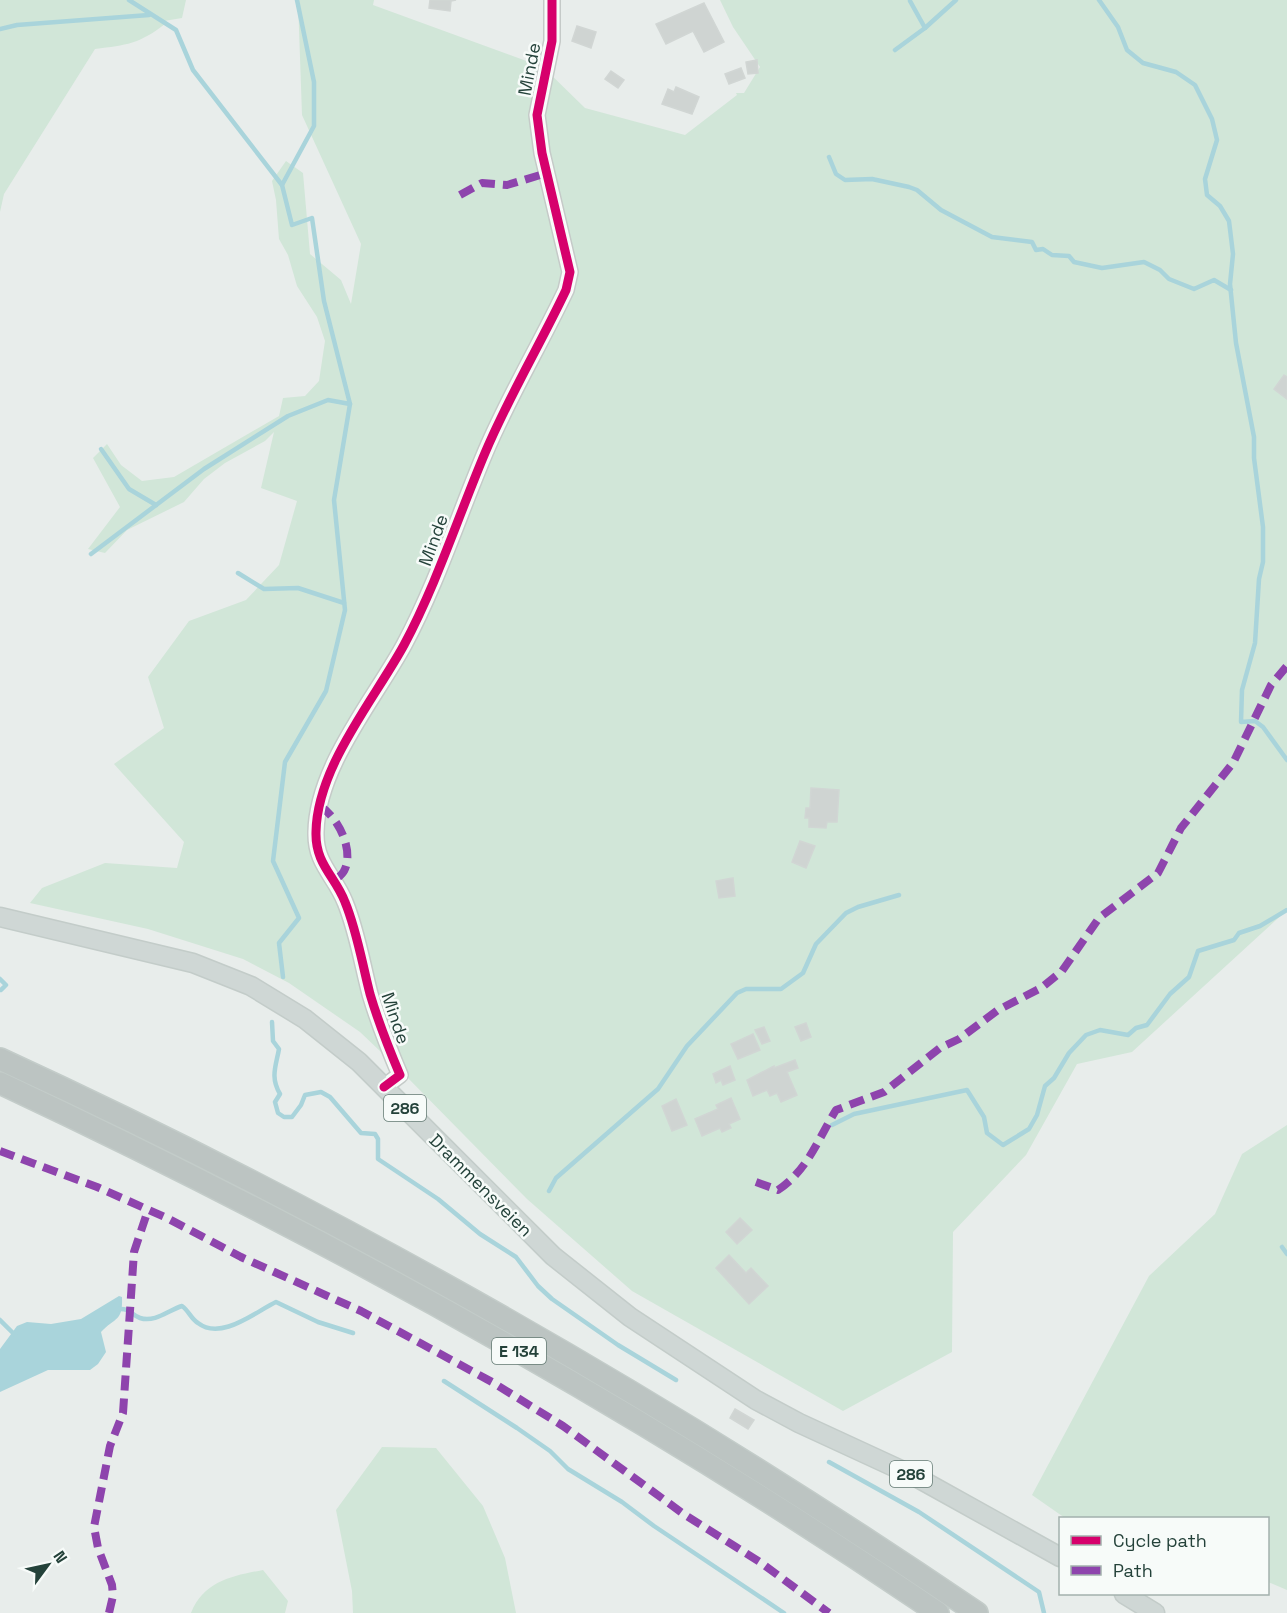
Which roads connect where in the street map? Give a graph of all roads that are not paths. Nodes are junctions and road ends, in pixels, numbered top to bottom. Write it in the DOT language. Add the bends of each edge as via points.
graph roads {
  1 [pos="552,0"];
  2 [pos="0,917"];
  3 [pos="0,1059"];
  4 [pos="0,1083"];
  5 [pos="384,1086"];
  6 [pos="1059,1556"];
  7 [pos="1127,1595"];
  8 [pos="938,1613"];
  9 [pos="977,1613"];
  10 [pos="1155,1613"];
  1 -- 5 [label="street, Minde" via="552,41 537,115 570,272 566,290 511,394 438,575 403,646 353,726 329,777 316,832 318,855 344,899 371,996 399,1075"];
  2 -- 5 [label="main road, Drammensveien / 286" via="170,957 224,974 305,1019 337,1042"];
  3 -- 9 [label="highway, E 134" via="285,1198 508,1319 762,1471"];
  4 -- 8 [label="highway, E 134" via="270,1214 469,1322 675,1443"];
  5 -- 6 [label="main road, Drammensveien / 286" via="553,1256 630,1317 756,1400 916,1477"];
  7 -- 10 [label="main road"];
}
